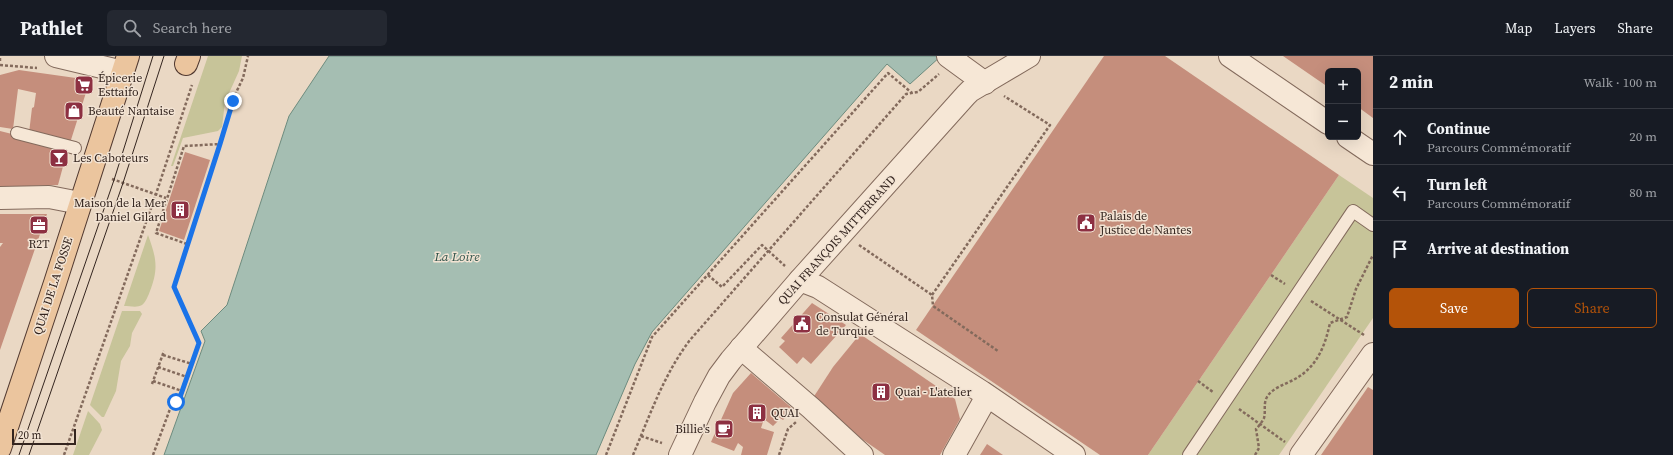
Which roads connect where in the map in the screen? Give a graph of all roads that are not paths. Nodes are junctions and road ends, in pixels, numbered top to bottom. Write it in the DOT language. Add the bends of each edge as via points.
graph roads {
  1 [pos="1029,56"];
  2 [pos="1230,56"];
  3 [pos="952,58"];
  4 [pos="47,62"];
  5 [pos="125,64"];
  6 [pos="986,82"];
  7 [pos="1325,121"];
  8 [pos="17,133"];
  9 [pos="1352,140"];
  10 [pos="75,148"];
  11 [pos="1373,154"];
  12 [pos="0,198"];
  13 [pos="80,203"];
  14 [pos="1373,225"];
  15 [pos="800,280"];
  16 [pos="741,348"];
  17 [pos="1370,354"];
  18 [pos="987,396"];
  19 [pos="2,437"];
  20 [pos="686,453"];
  21 [pos="1302,454"];
  22 [pos="862,455"];
  23 [pos="954,455"];
  24 [pos="1074,455"];
  25 [pos="1189,455"];
  1 -- 6 [label="street, QUAI FRANÇOIS MITTERRAND"];
  2 -- 7 [label="street"];
  3 -- 6 [label="street"];
  4 -- 5 [label="street"];
  5 -- 13 [label="main road, QUAI DE LA FOSSE"];
  6 -- 15 [label="street, QUAI FRANÇOIS MITTERRAND" via="966,95"];
  8 -- 10 [label="lane"];
  9 -- 11 [label="street"];
  12 -- 13 [label="street" via="49,197"];
  13 -- 19 [label="main road, QUAI DE LA FOSSE"];
  14 -- 25 [label="lane" via="1353,211"];
  15 -- 16 [label="street, QUAI FRANÇOIS MITTERRAND"];
  15 -- 18 [label="street" via="818,287"];
  16 -- 20 [label="street, QUAI FRANÇOIS MITTERRAND" via="719,376 705,402"];
  16 -- 22 [label="street"];
  17 -- 21 [label="street"];
  18 -- 23 [label="street"];
  18 -- 24 [label="street"];
}
